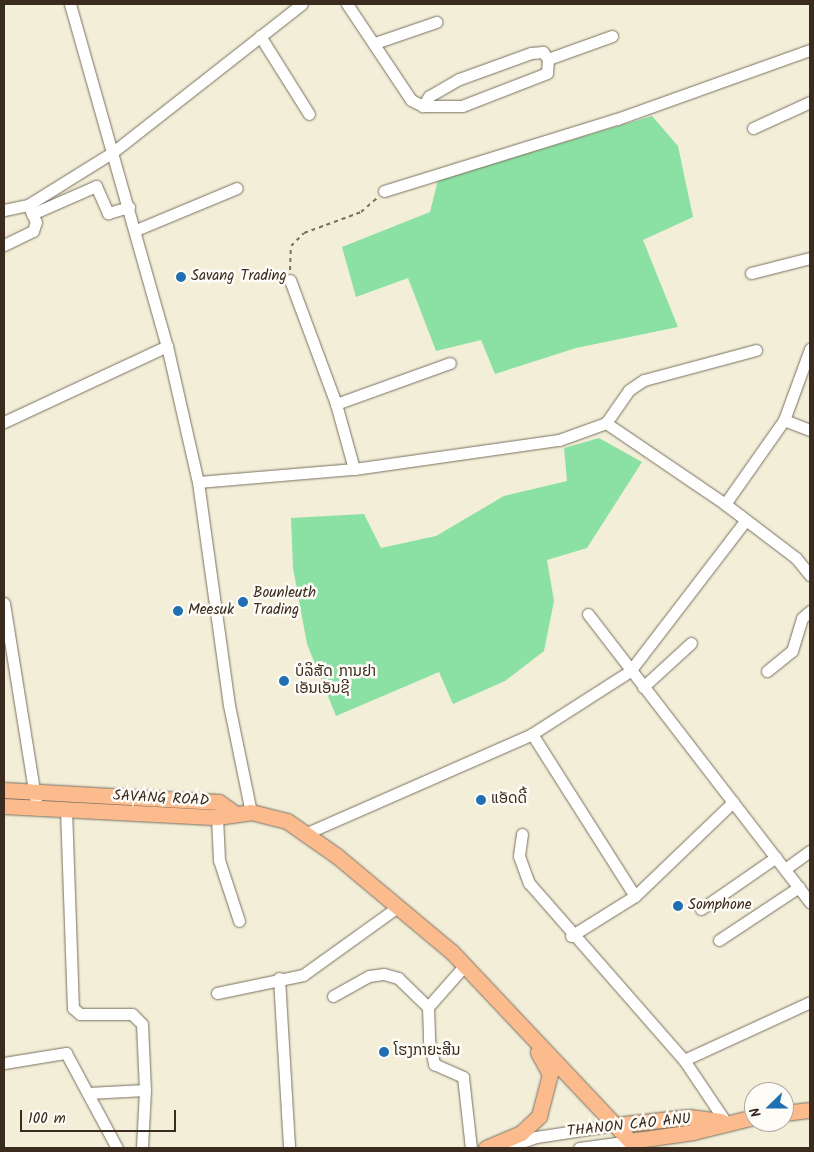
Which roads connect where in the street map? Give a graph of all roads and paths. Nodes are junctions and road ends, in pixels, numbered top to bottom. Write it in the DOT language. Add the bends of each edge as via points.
graph roads {
  1 [pos="70,4"];
  2 [pos="302,4"];
  3 [pos="346,4"];
  4 [pos="436,22"];
  5 [pos="260,36"];
  6 [pos="612,36"];
  7 [pos="375,43"];
  8 [pos="810,50"];
  9 [pos="548,59"];
  10 [pos="810,102"];
  11 [pos="423,106"];
  12 [pos="309,114"];
  13 [pos="753,128"];
  14 [pos="114,152"];
  15 [pos="237,188"];
  16 [pos="384,191"];
  17 [pos="129,207"];
  18 [pos="4,210"];
  19 [pos="30,210"];
  20 [pos="136,230"];
  21 [pos="4,245"];
  22 [pos="810,258"];
  23 [pos="751,272"];
  24 [pos="290,280"];
  25 [pos="167,346"];
  26 [pos="810,349"];
  27 [pos="756,350"];
  28 [pos="450,363"];
  29 [pos="336,404"];
  30 [pos="784,420"];
  31 [pos="4,422"];
  32 [pos="606,423"];
  33 [pos="810,430"];
  34 [pos="354,469"];
  35 [pos="198,482"];
  36 [pos="725,504"];
  37 [pos="746,520"];
  38 [pos="810,575"];
  39 [pos="4,603"];
  40 [pos="810,611"];
  41 [pos="588,614"];
  42 [pos="691,643"];
  43 [pos="630,671"];
  44 [pos="767,671"];
  45 [pos="643,687"];
  46 [pos="532,734"];
  47 [pos="4,790"];
  48 [pos="35,792"];
  49 [pos="733,802"];
  50 [pos="4,806"];
  51 [pos="37,809"];
  52 [pos="66,809"];
  53 [pos="251,812"];
  54 [pos="234,813"];
  55 [pos="217,818"];
  56 [pos="307,833"];
  57 [pos="522,834"];
  58 [pos="810,851"];
  59 [pos="776,857"];
  60 [pos="785,869"];
  61 [pos="799,887"];
  62 [pos="635,896"];
  63 [pos="810,902"];
  64 [pos="399,906"];
  65 [pos="701,909"];
  66 [pos="239,921"];
  67 [pos="571,936"];
  68 [pos="719,940"];
  69 [pos="465,965"];
  70 [pos="279,978"];
  71 [pos="217,993"];
  72 [pos="333,996"];
  73 [pos="810,1002"];
  74 [pos="428,1006"];
  75 [pos="516,1019"];
  76 [pos="684,1060"];
  77 [pos="4,1063"];
  78 [pos="145,1090"];
  79 [pos="88,1093"];
  80 [pos="810,1110"];
  81 [pos="794,1112"];
  82 [pos="744,1118"];
  83 [pos="725,1121"];
  84 [pos="615,1125"];
  85 [pos="632,1144"];
  86 [pos="117,1148"];
  87 [pos="142,1148"];
  88 [pos="289,1148"];
  89 [pos="471,1148"];
  90 [pos="486,1148"];
  91 [pos="504,1148"];
  92 [pos="579,1148"];
  1 -- 14 [label="street"];
  2 -- 5 [label="street"];
  3 -- 7 [label="street"];
  4 -- 7 [label="street"];
  5 -- 12 [label="street"];
  5 -- 14 [label="street"];
  6 -- 9 [label="street"];
  7 -- 11 [label="street" via="411,100"];
  8 -- 16 [label="street" via="617,119"];
  9 -- 11 [label="street" via="543,52 531,54 459,80 429,96"];
  9 -- 11 [label="street" via="548,73 462,106"];
  10 -- 13 [label="street"];
  14 -- 17 [label="street"];
  14 -- 19 [label="street"];
  15 -- 20 [label="street"];
  16 -- 24 [label="path" via="361,212 304,233 291,246"];
  17 -- 19 [label="street" via="108,213 96,186"];
  17 -- 20 [label="street"];
  18 -- 19 [label="street"];
  19 -- 21 [label="street" via="33,231"];
  20 -- 25 [label="street"];
  22 -- 23 [label="street"];
  24 -- 29 [label="street"];
  25 -- 31 [label="street"];
  25 -- 35 [label="street"];
  26 -- 30 [label="street"];
  27 -- 32 [label="street" via="644,380 629,390"];
  28 -- 29 [label="street"];
  29 -- 34 [label="street"];
  30 -- 33 [label="street"];
  30 -- 36 [label="street"];
  32 -- 34 [label="street" via="559,440"];
  32 -- 36 [label="street"];
  34 -- 35 [label="street"];
  35 -- 53 [label="street" via="229,705"];
  36 -- 37 [label="street"];
  37 -- 38 [label="street" via="796,558"];
  37 -- 43 [label="street"];
  39 -- 48 [label="street"];
  40 -- 44 [label="street" via="802,618 792,650"];
  41 -- 43 [label="street"];
  42 -- 45 [label="street"];
  43 -- 45 [label="street"];
  43 -- 46 [label="street"];
  45 -- 49 [label="street"];
  46 -- 56 [label="street"];
  46 -- 62 [label="street"];
  47 -- 48 [label="main road, SAVANG ROAD"];
  48 -- 51 [label="street"];
  48 -- 54 [label="main road, SAVANG ROAD" via="219,802"];
  49 -- 59 [label="street"];
  49 -- 62 [label="street"];
  50 -- 51 [label="main road, SAVANG ROAD"];
  51 -- 52 [label="main road, SAVANG ROAD"];
  52 -- 55 [label="main road, SAVANG ROAD"];
  52 -- 78 [label="street" via="73,1008 80,1014 132,1014 138,1018"];
  53 -- 54 [label="main road"];
  53 -- 56 [label="main road" via="287,822"];
  54 -- 55 [label="main road, SAVANG ROAD"];
  55 -- 66 [label="street" via="219,860"];
  56 -- 64 [label="main road"];
  57 -- 67 [label="street" via="519,856 529,883"];
  58 -- 60 [label="street"];
  59 -- 60 [label="street"];
  59 -- 65 [label="street"];
  60 -- 61 [label="street"];
  61 -- 63 [label="street"];
  61 -- 68 [label="street"];
  62 -- 67 [label="street"];
  64 -- 69 [label="main road"];
  64 -- 70 [label="street" via="303,975"];
  67 -- 76 [label="street"];
  69 -- 74 [label="street"];
  69 -- 75 [label="main road"];
  70 -- 71 [label="street"];
  70 -- 88 [label="street"];
  72 -- 74 [label="street" via="369,976 384,974 398,978"];
  73 -- 76 [label="street"];
  74 -- 89 [label="street" via="434,1064 463,1077"];
  75 -- 84 [label="main road"];
  75 -- 90 [label="main road" via="550,1074 548,1092 530,1125"];
  76 -- 83 [label="street"];
  77 -- 79 [label="street" via="66,1053"];
  78 -- 79 [label="street"];
  78 -- 87 [label="street"];
  79 -- 86 [label="street"];
  80 -- 81 [label="main road"];
  82 -- 83 [label="main road, THANON CAO ANU"];
  83 -- 84 [label="main road, THANON CAO ANU" via="689,1117"];
  83 -- 85 [label="main road, THANON CAO ANU" via="694,1132"];
  84 -- 85 [label="main road"];
  84 -- 91 [label="street, THANON CAO ANU" via="536,1137"];
  85 -- 92 [label="street, THANON CAO ANU"];
}
